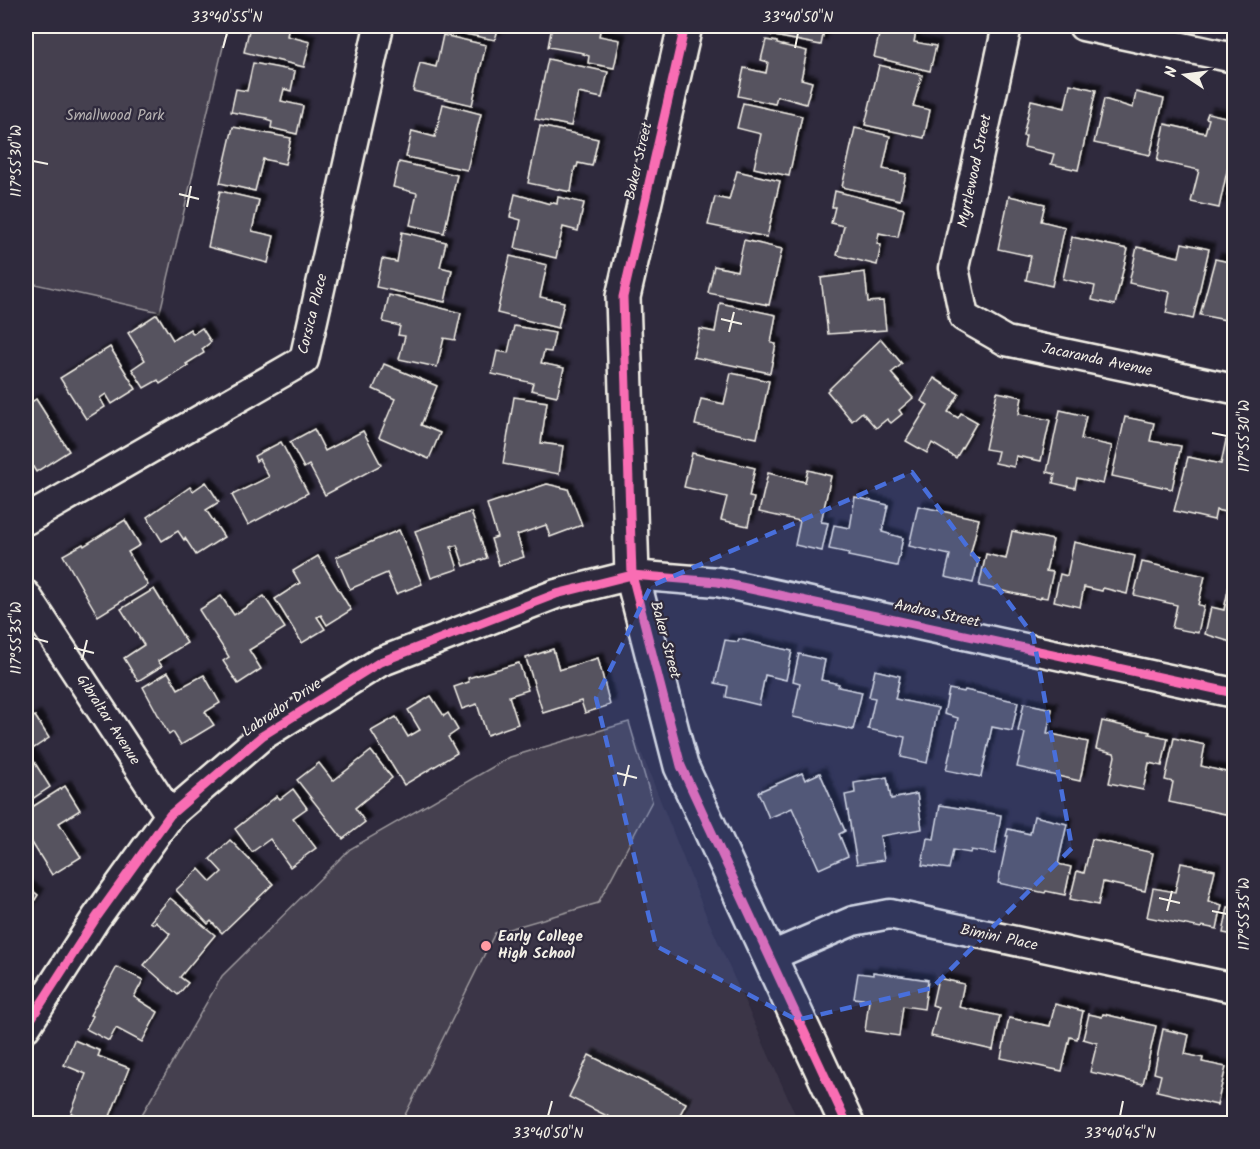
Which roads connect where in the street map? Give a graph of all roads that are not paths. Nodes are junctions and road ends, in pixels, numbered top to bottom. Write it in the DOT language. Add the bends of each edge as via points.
graph roads {
  1 [pos="379,26"];
  2 [pos="685,26"];
  3 [pos="1007,26"];
  4 [pos="1083,26"];
  5 [pos="1234,58"];
  6 [pos="964,317"];
  7 [pos="1234,389"];
  8 [pos="26,520"];
  9 [pos="632,575"];
  10 [pos="26,595"];
  11 [pos="1234,693"];
  12 [pos="171,815"];
  13 [pos="769,957"];
  14 [pos="1234,988"];
  15 [pos="26,1027"];
  16 [pos="847,1124"];
  1 -- 8 [label="street, Corsica Place" via="304,360"];
  2 -- 9 [label="street, Baker Street" via="623,297"];
  3 -- 6 [label="street, Myrtlewood Street" via="954,268"];
  4 -- 5 [label="street"];
  6 -- 7 [label="street, Jacaranda Avenue" via="1006,341"];
  9 -- 11 [label="street, Andros Street" via="718,582"];
  9 -- 12 [label="street, Labrador Drive" via="556,594 380,662 262,736"];
  9 -- 13 [label="street, Baker Street" via="681,766"];
  10 -- 12 [label="street, Gibraltar Avenue"];
  12 -- 15 [label="street, Labrador Drive" via="96,918"];
  13 -- 14 [label="street, Bimini Place" via="853,921 890,915"];
  13 -- 16 [label="street, Baker Street"];
}
